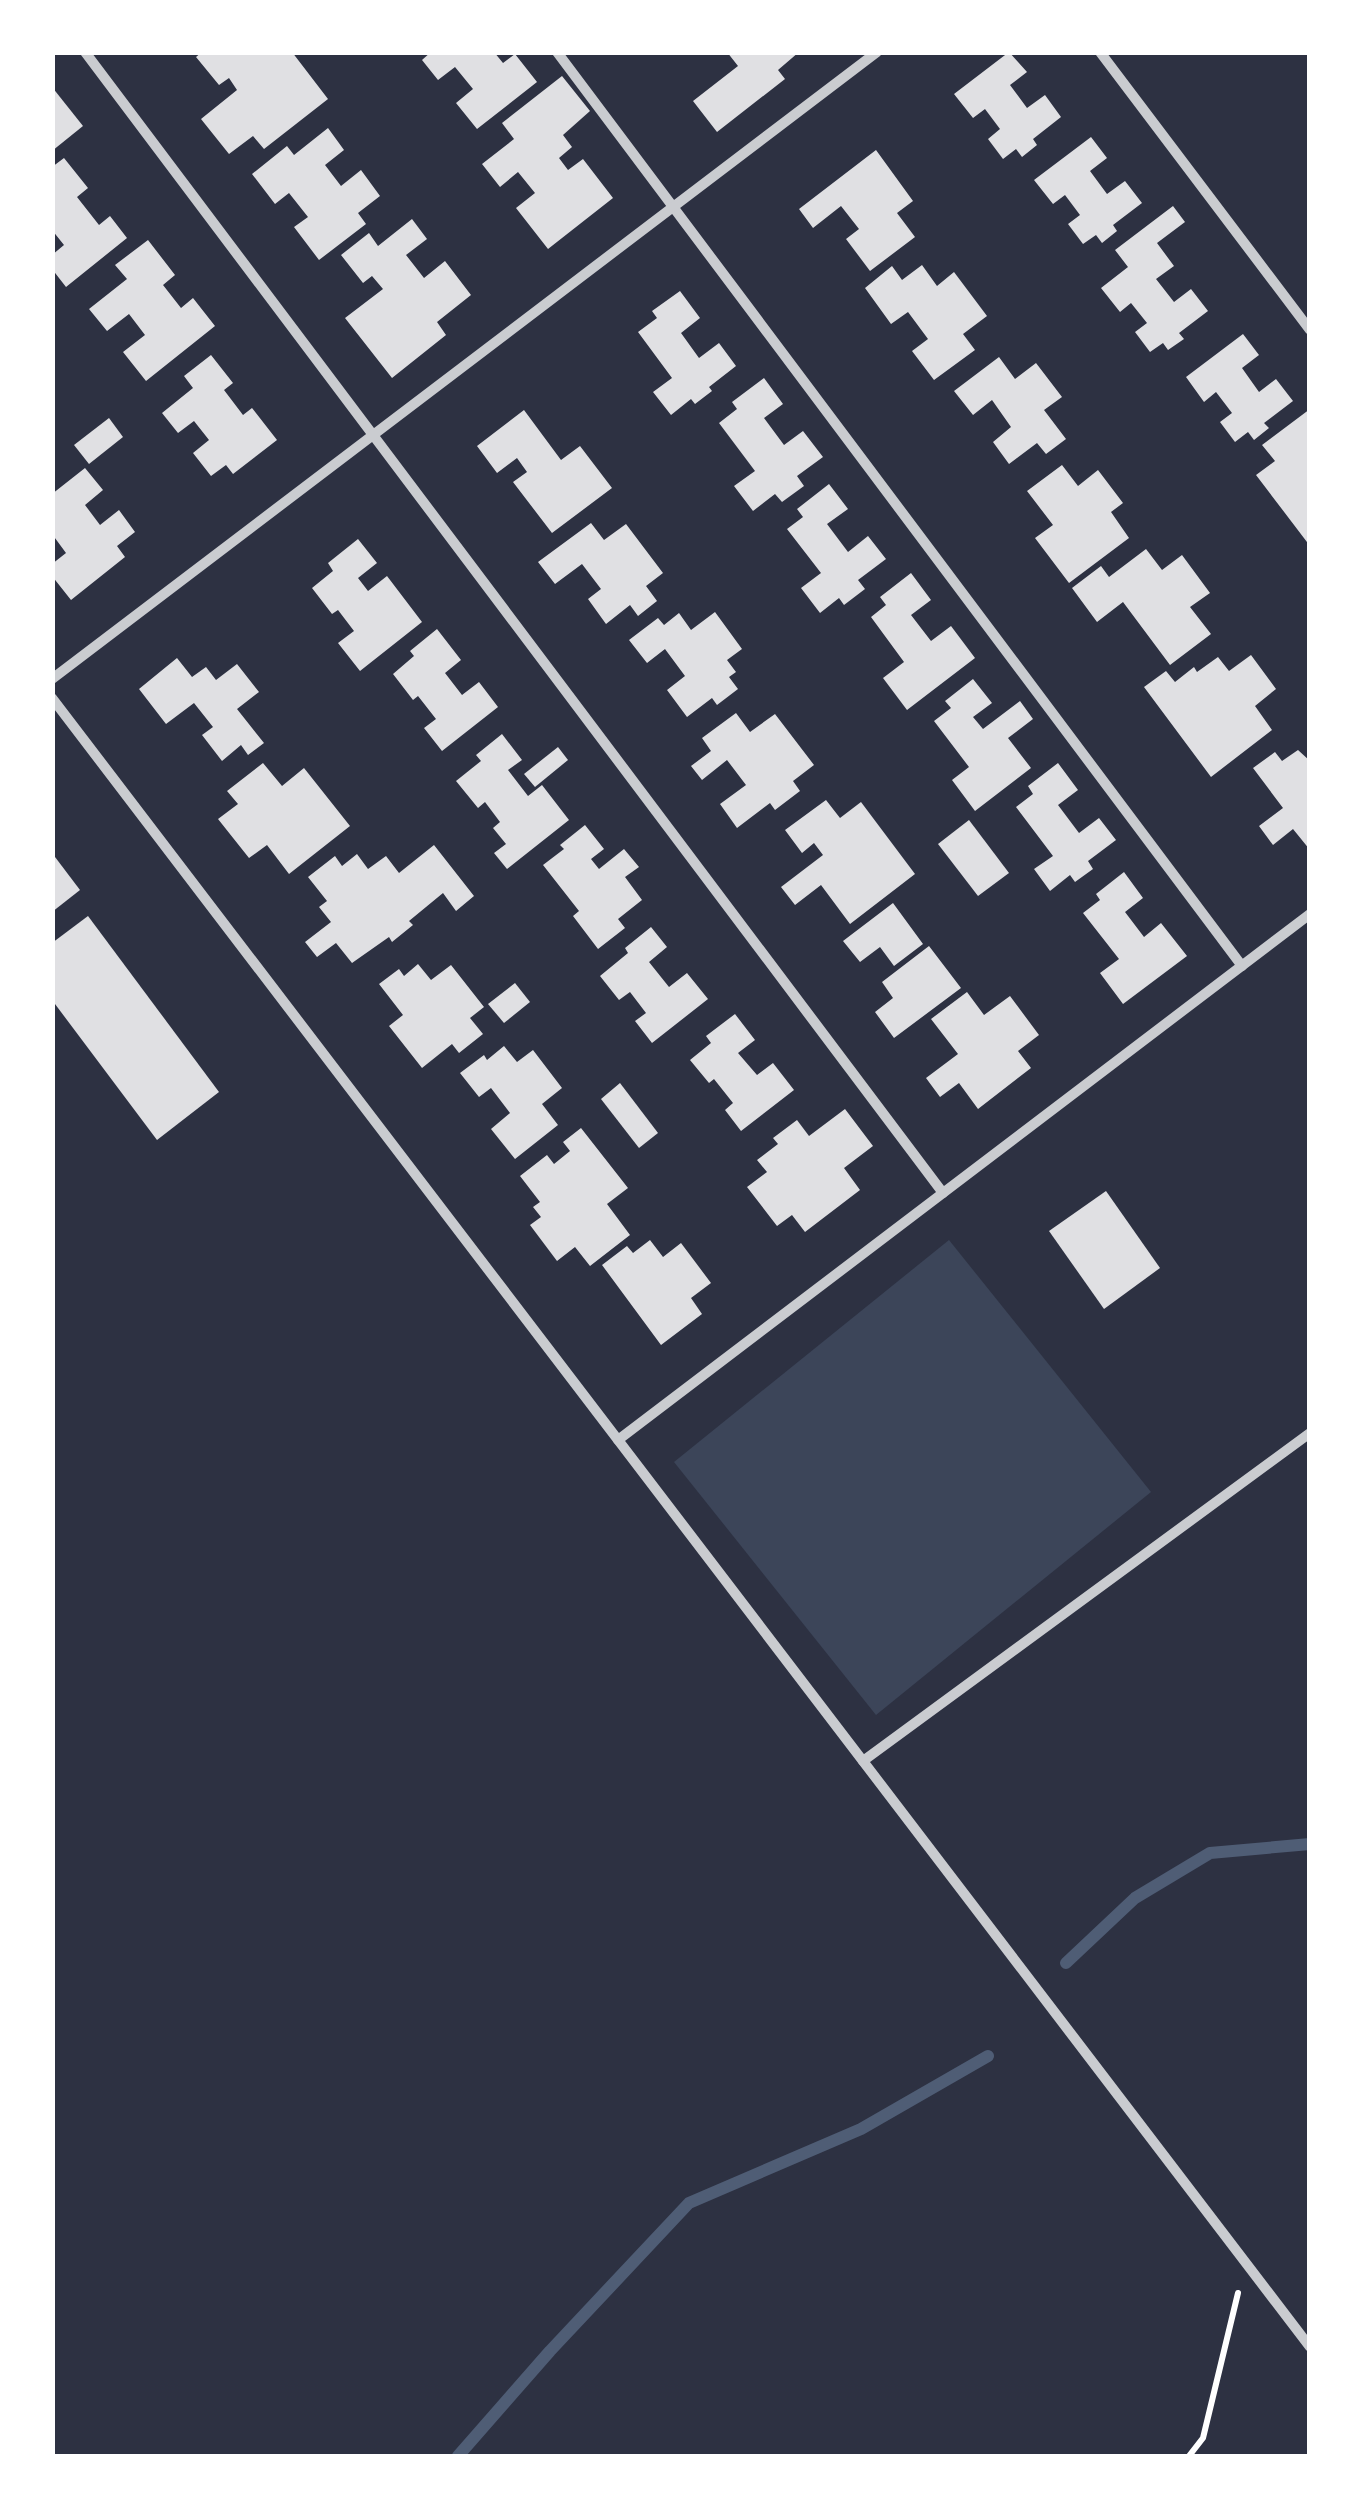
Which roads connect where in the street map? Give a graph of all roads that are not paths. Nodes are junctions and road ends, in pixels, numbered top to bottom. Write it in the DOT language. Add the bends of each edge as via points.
graph roads {
  1 [pos="85,52"];
  2 [pos="557,52"];
  3 [pos="877,52"];
  4 [pos="1100,52"];
  5 [pos="672,208"];
  6 [pos="1310,330"];
  7 [pos="373,436"];
  8 [pos="52,679"];
  9 [pos="52,698"];
  10 [pos="1310,914"];
  11 [pos="1242,966"];
  12 [pos="942,1193"];
  13 [pos="1310,1433"];
  14 [pos="618,1440"];
  15 [pos="863,1761"];
  16 [pos="1310,2347"];
  1 -- 7 [label="street"];
  2 -- 5 [label="street"];
  3 -- 5 [label="street"];
  4 -- 6 [label="street"];
  5 -- 7 [label="street"];
  5 -- 11 [label="street"];
  7 -- 8 [label="street"];
  7 -- 12 [label="street"];
  9 -- 14 [label="street"];
  10 -- 11 [label="street"];
  11 -- 12 [label="street"];
  12 -- 14 [label="street"];
  13 -- 15 [label="street"];
  14 -- 15 [label="street"];
  15 -- 16 [label="street"];
}
